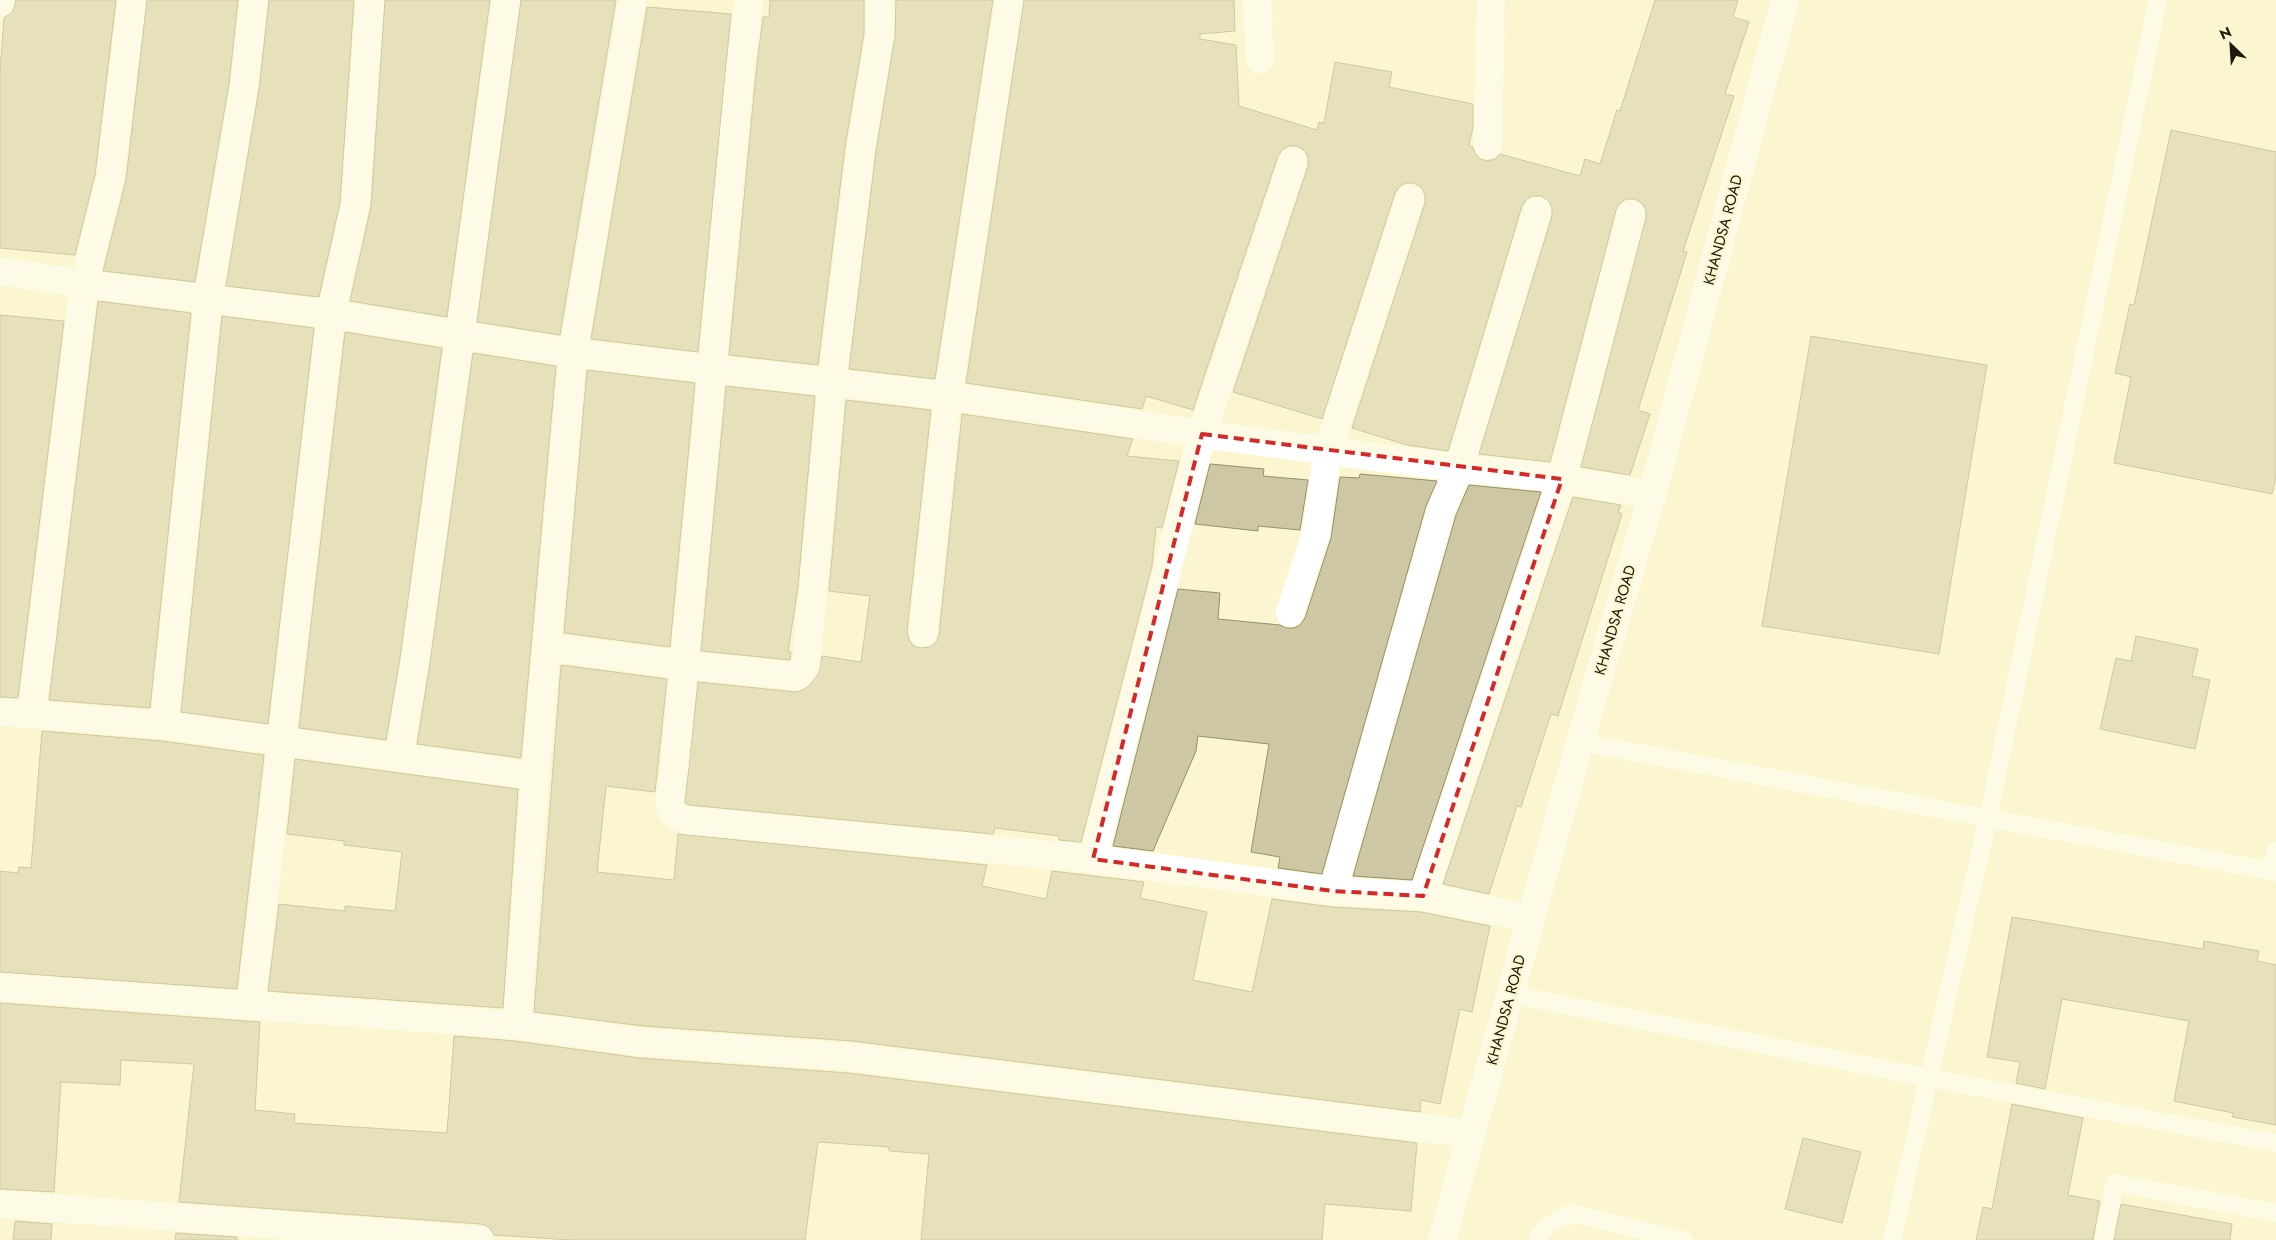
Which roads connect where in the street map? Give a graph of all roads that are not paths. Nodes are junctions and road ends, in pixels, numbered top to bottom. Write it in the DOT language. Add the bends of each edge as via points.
graph roads {
  1 [pos="132,0"];
  2 [pos="254,0"];
  3 [pos="370,0"];
  4 [pos="506,0"];
  5 [pos="632,0"];
  6 [pos="749,0"];
  7 [pos="880,0"];
  8 [pos="1010,0"];
  9 [pos="1257,0"];
  10 [pos="1491,0"];
  11 [pos="1786,0"];
  12 [pos="2158,0"];
  13 [pos="1260,59"];
  14 [pos="1488,145"];
  15 [pos="1292,161"];
  16 [pos="1410,198"];
  17 [pos="1537,211"];
  18 [pos="1631,214"];
  19 [pos="0,271"];
  20 [pos="84,284"];
  21 [pos="208,298"];
  22 [pos="332,314"];
  23 [pos="459,336"];
  24 [pos="573,353"];
  25 [pos="711,368"];
  26 [pos="832,383"];
  27 [pos="948,396"];
  28 [pos="1202,434"];
  29 [pos="1328,450"];
  30 [pos="1459,468"];
  31 [pos="1562,479"];
  32 [pos="1652,495"];
  33 [pos="1290,613"];
  34 [pos="923,633"];
  35 [pos="547,646"];
  36 [pos="684,665"];
  37 [pos="0,712"];
  38 [pos="32,713"];
  39 [pos="164,724"];
  40 [pos="282,740"];
  41 [pos="1580,742"];
  42 [pos="399,757"];
  43 [pos="535,776"];
  44 [pos="1988,818"];
  45 [pos="2276,851"];
  46 [pos="1094,859"];
  47 [pos="2274,872"];
  48 [pos="1334,891"];
  49 [pos="1423,896"];
  50 [pos="1531,919"];
  51 [pos="0,988"];
  52 [pos="1510,994"];
  53 [pos="251,1006"];
  54 [pos="517,1025"];
  55 [pos="1929,1078"];
  56 [pos="1471,1134"];
  57 [pos="2276,1143"];
  58 [pos="0,1204"];
  59 [pos="2276,1213"];
  60 [pos="480,1240"];
  61 [pos="1442,1240"];
  62 [pos="1538,1240"];
  63 [pos="1684,1240"];
  64 [pos="1892,1240"];
  65 [pos="2103,1240"];
  1 -- 20 [label="street" via="110,178"];
  2 -- 21 [label="street" via="244,86"];
  3 -- 22 [label="street" via="355,205"];
  4 -- 23 [label="street"];
  5 -- 24 [label="street"];
  6 -- 25 [label="street"];
  7 -- 26 [label="street" via="880,34 861,150"];
  8 -- 27 [label="street"];
  9 -- 13 [label="street"];
  10 -- 14 [label="street"];
  11 -- 32 [label="street, KHANDSA ROAD"];
  12 -- 44 [label="lane"];
  15 -- 28 [label="street"];
  16 -- 29 [label="street"];
  17 -- 30 [label="street"];
  18 -- 31 [label="street"];
  19 -- 20 [label="street"];
  20 -- 21 [label="street"];
  20 -- 38 [label="street"];
  21 -- 22 [label="street"];
  21 -- 39 [label="street"];
  22 -- 23 [label="street"];
  22 -- 40 [label="street"];
  23 -- 24 [label="street"];
  23 -- 42 [label="street"];
  24 -- 25 [label="street"];
  24 -- 35 [label="street"];
  25 -- 26 [label="street"];
  25 -- 36 [label="street"];
  26 -- 27 [label="street"];
  26 -- 36 [label="street" via="806,665 797,676"];
  27 -- 28 [label="street"];
  27 -- 34 [label="street"];
  28 -- 29 [label="street"];
  28 -- 46 [label="street"];
  29 -- 30 [label="street"];
  29 -- 33 [label="street" via="1316,533"];
  30 -- 31 [label="street"];
  30 -- 48 [label="street" via="1441,510"];
  31 -- 32 [label="street"];
  31 -- 49 [label="street"];
  32 -- 41 [label="street, KHANDSA ROAD"];
  35 -- 36 [label="street"];
  35 -- 43 [label="street"];
  36 -- 46 [label="street" via="669,804 676,818"];
  37 -- 38 [label="street"];
  38 -- 39 [label="street"];
  39 -- 40 [label="street"];
  40 -- 42 [label="street"];
  40 -- 53 [label="street"];
  41 -- 44 [label="lane"];
  41 -- 50 [label="street, KHANDSA ROAD"];
  42 -- 43 [label="street"];
  43 -- 54 [label="street"];
  44 -- 47 [label="lane"];
  44 -- 55 [label="lane"];
  45 -- 47 [label="lane"];
  46 -- 48 [label="street"];
  48 -- 49 [label="street"];
  49 -- 50 [label="street"];
  50 -- 52 [label="street, KHANDSA ROAD"];
  51 -- 53 [label="street"];
  52 -- 55 [label="lane"];
  52 -- 56 [label="street, KHANDSA ROAD"];
  53 -- 54 [label="street"];
  54 -- 56 [label="street" via="641,1042 850,1057"];
  55 -- 57 [label="lane"];
  55 -- 64 [label="lane"];
  56 -- 61 [label="street, KHANDSA ROAD"];
  58 -- 60 [label="street"];
  59 -- 65 [label="lane" via="2115,1183"];
  62 -- 63 [label="lane" via="1553,1222 1571,1213"];
}
